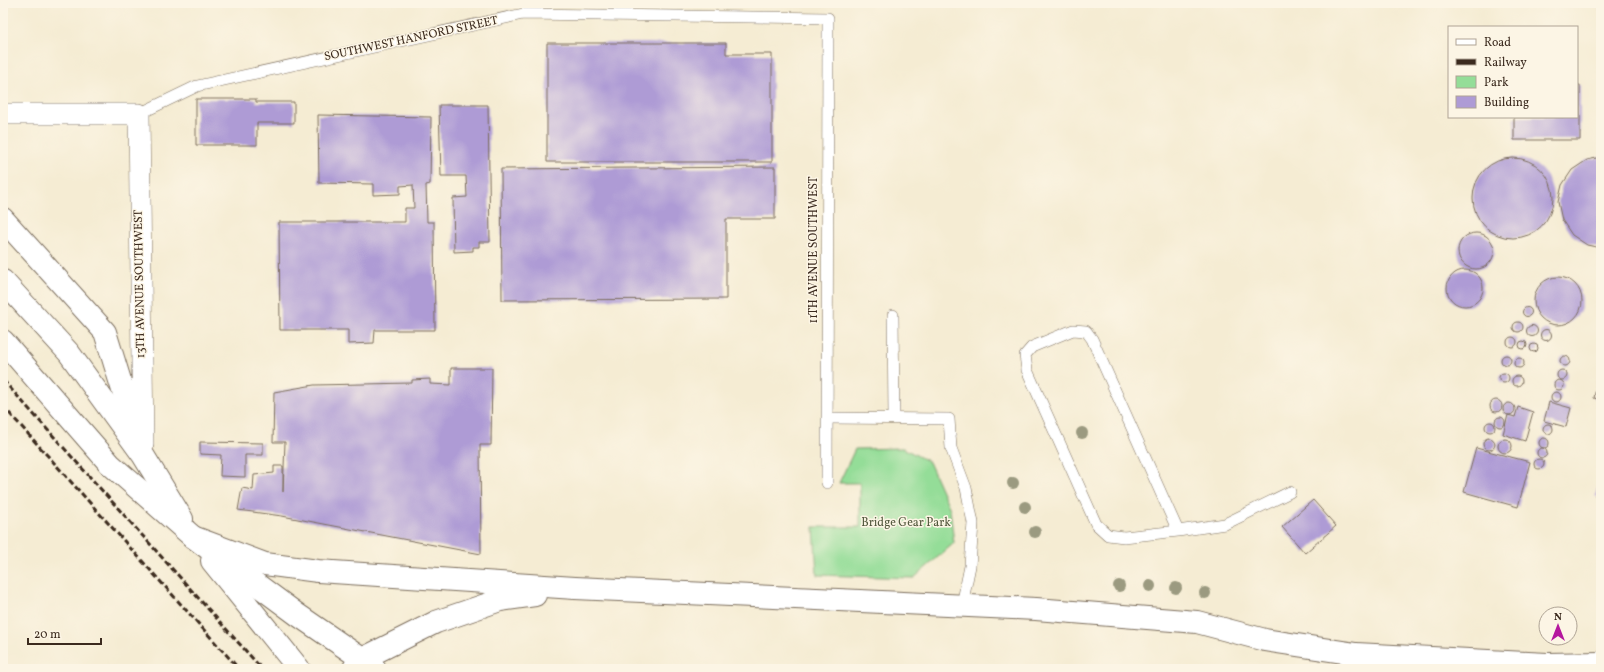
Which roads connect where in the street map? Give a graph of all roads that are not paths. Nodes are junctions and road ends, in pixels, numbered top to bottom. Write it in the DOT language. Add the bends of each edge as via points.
graph roads {
  1 [pos="828,18"];
  2 [pos="3,114"];
  3 [pos="139,114"];
  4 [pos="3,219"];
  5 [pos="3,281"];
  6 [pos="892,315"];
  7 [pos="3,341"];
  8 [pos="828,418"];
  9 [pos="894,418"];
  10 [pos="144,455"];
  11 [pos="827,483"];
  12 [pos="1290,492"];
  13 [pos="1178,531"];
  14 [pos="193,537"];
  15 [pos="575,588"];
  16 [pos="962,605"];
  17 [pos="1601,663"];
  18 [pos="363,666"];
  19 [pos="299,669"];
  1 -- 3 [label="lane, SOUTHWEST HANFORD STREET" via="523,14 197,86"];
  1 -- 8 [label="lane, 11TH AVENUE SOUTHWEST"];
  2 -- 3 [label="street, SOUTHWEST HANFORD STREET"];
  3 -- 10 [label="street, 13TH AVENUE SOUTHWEST"];
  4 -- 10 [label="street" via="105,332"];
  5 -- 10 [label="street" via="69,353"];
  6 -- 9 [label="lane"];
  7 -- 14 [label="street" via="110,464"];
  8 -- 9 [label="lane"];
  8 -- 11 [label="lane, 11TH AVENUE SOUTHWEST"];
  9 -- 16 [label="lane" via="949,419 951,448 966,488 972,523 970,566"];
  10 -- 14 [label="street"];
  12 -- 13 [label="lane" via="1225,524"];
  13 -- 13 [label="lane" via="1092,339 1086,331 1073,330 1032,347 1025,355 1027,370 1096,524 1108,534 1124,537"];
  14 -- 15 [label="street" via="265,564 318,571"];
  14 -- 18 [label="street"];
  14 -- 19 [label="street"];
  15 -- 16 [label="street"];
  15 -- 18 [label="street" via="500,600 436,622"];
  16 -- 17 [label="street" via="1197,622 1265,640 1356,654 1547,664"];
}
